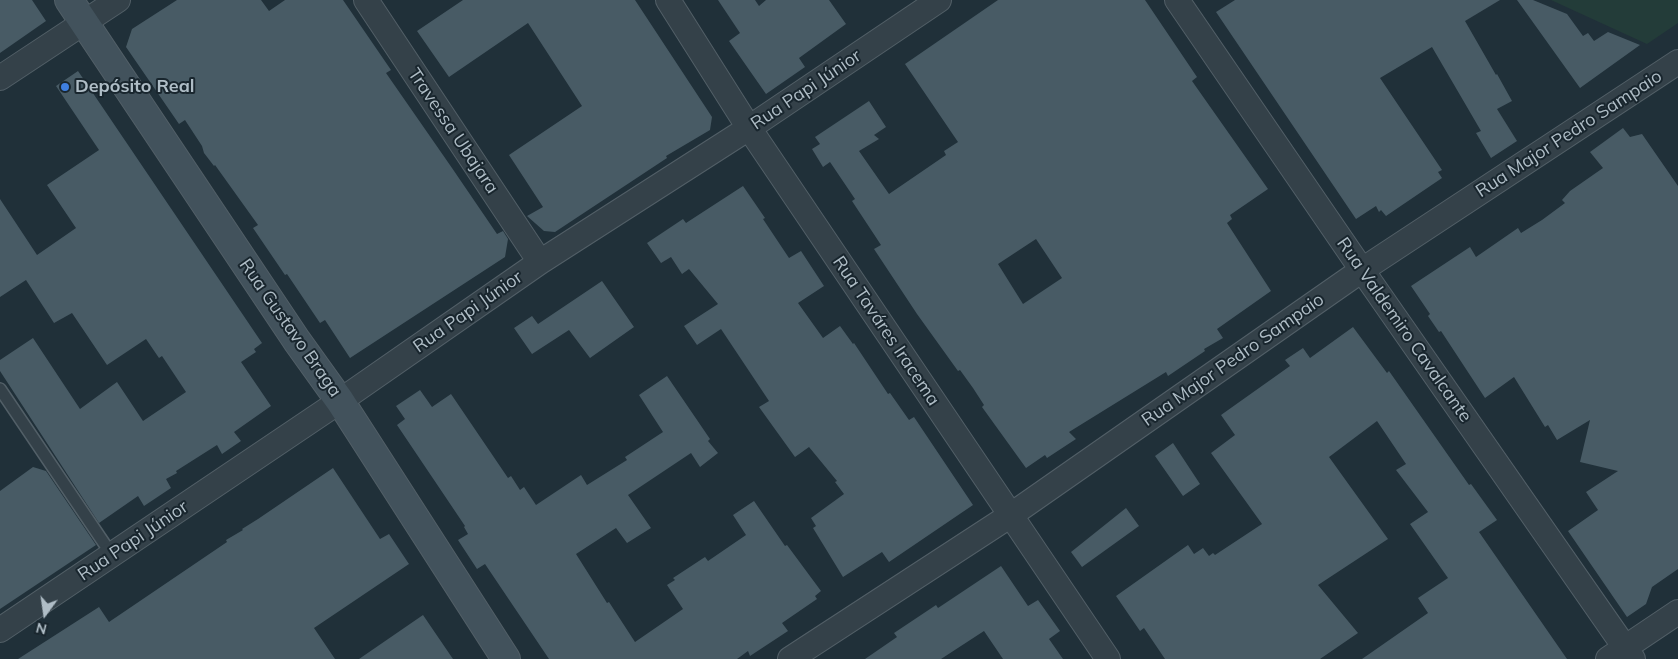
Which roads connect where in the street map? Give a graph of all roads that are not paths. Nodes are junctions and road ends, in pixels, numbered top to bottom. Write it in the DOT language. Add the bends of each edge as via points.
graph roads {
  1 [pos="69,0"];
  2 [pos="118,0"];
  3 [pos="366,0"];
  4 [pos="668,0"];
  5 [pos="939,0"];
  6 [pos="1177,0"];
  7 [pos="84,22"];
  8 [pos="1678,62"];
  9 [pos="0,78"];
  10 [pos="749,128"];
  11 [pos="540,262"];
  12 [pos="1362,270"];
  13 [pos="0,389"];
  14 [pos="340,401"];
  15 [pos="1011,515"];
  16 [pos="112,555"];
  17 [pos="1678,612"];
  18 [pos="0,630"];
  19 [pos="1622,655"];
  20 [pos="506,659"];
  21 [pos="790,659"];
  22 [pos="1108,659"];
  1 -- 7 [label="street, Rua Gustavo Braga"];
  2 -- 7 [label="street"];
  3 -- 11 [label="street, Travessa Ubajara"];
  4 -- 10 [label="street, Rua Taváres Iracema"];
  5 -- 10 [label="street, Rua Papi Júnior"];
  6 -- 12 [label="street, Rua Valdemiro Cavalcante"];
  7 -- 9 [label="street"];
  7 -- 14 [label="street, Rua Gustavo Braga" via="297,342"];
  8 -- 12 [label="street, Rua Major Pedro Sampaio"];
  10 -- 11 [label="street, Rua Papi Júnior"];
  10 -- 15 [label="street, Rua Taváres Iracema"];
  11 -- 14 [label="street, Rua Papi Júnior"];
  12 -- 15 [label="street, Rua Major Pedro Sampaio"];
  12 -- 19 [label="street, Rua Valdemiro Cavalcante"];
  13 -- 16 [label="lane"];
  14 -- 16 [label="street, Rua Papi Júnior"];
  14 -- 20 [label="street, Rua Gustavo Braga"];
  15 -- 21 [label="street, Rua Major Pedro Sampaio"];
  15 -- 22 [label="street, Rua Taváres Iracema"];
  16 -- 18 [label="street, Rua Papi Júnior"];
  17 -- 19 [label="street"];
}
